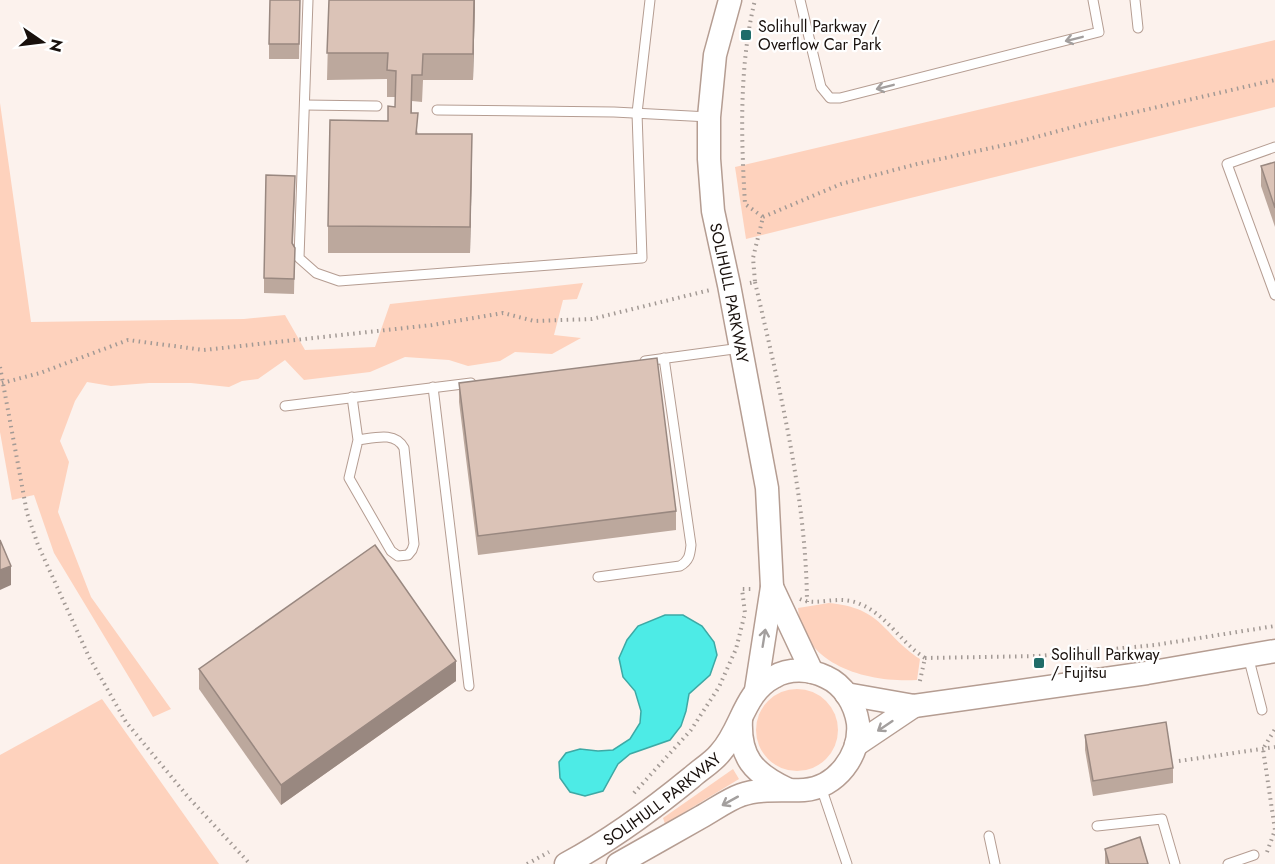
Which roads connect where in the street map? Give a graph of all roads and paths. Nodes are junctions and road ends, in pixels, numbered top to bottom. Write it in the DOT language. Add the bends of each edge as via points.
graph roads {
  1 [pos="308,0"];
  2 [pos="650,0"];
  3 [pos="730,0"];
  4 [pos="755,0"];
  5 [pos="800,0"];
  6 [pos="1093,0"];
  7 [pos="1135,0"];
  8 [pos="1138,28"];
  9 [pos="1275,80"];
  10 [pos="305,105"];
  11 [pos="377,106"];
  12 [pos="437,110"];
  13 [pos="637,113"];
  14 [pos="709,117"];
  15 [pos="1275,147"];
  16 [pos="763,217"];
  17 [pos="755,282"];
  18 [pos="729,285"];
  19 [pos="1275,296"];
  20 [pos="741,348"];
  21 [pos="664,358"];
  22 [pos="630,363"];
  23 [pos="0,367"];
  24 [pos="479,381"];
  25 [pos="2,383"];
  26 [pos="433,387"];
  27 [pos="352,397"];
  28 [pos="285,406"];
  29 [pos="358,440"];
  30 [pos="598,577"];
  31 [pos="772,587"];
  32 [pos="807,602"];
  33 [pos="1275,626"];
  34 [pos="1275,651"];
  35 [pos="1248,656"];
  36 [pos="925,658"];
  37 [pos="812,672"];
  38 [pos="469,686"];
  39 [pos="756,690"];
  40 [pos="846,694"];
  41 [pos="914,706"];
  42 [pos="1262,710"];
  43 [pos="741,719"];
  44 [pos="1275,729"];
  45 [pos="856,745"];
  46 [pos="1275,747"];
  47 [pos="1263,749"];
  48 [pos="1179,761"];
  49 [pos="820,785"];
  50 [pos="787,789"];
  51 [pos="627,799"];
  52 [pos="1096,826"];
  53 [pos="1275,831"];
  54 [pos="990,836"];
  55 [pos="1254,855"];
  56 [pos="560,856"];
  57 [pos="1264,861"];
  58 [pos="250,864"];
  59 [pos="527,864"];
  60 [pos="618,864"];
  61 [pos="847,864"];
  62 [pos="995,864"];
  63 [pos="1175,864"];
  64 [pos="1228,864"];
  1 -- 10 [label="lane"];
  2 -- 13 [label="lane"];
  3 -- 14 [label="street, SOLIHULL PARKWAY" via="715,55"];
  4 -- 16 [label="path" via="745,66 743,169 746,204"];
  6 -- 5 [label="lane, one-way" via="1099,32 840,98 830,98 821,87"];
  7 -- 8 [label="lane"];
  9 -- 16 [label="path" via="841,184"];
  10 -- 11 [label="lane"];
  10 -- 13 [label="lane" via="299,258 316,273 339,281 642,258"];
  12 -- 13 [label="lane"];
  13 -- 14 [label="lane"];
  14 -- 18 [label="street, SOLIHULL PARKWAY" via="713,211"];
  15 -- 19 [label="lane" via="1227,164"];
  16 -- 17 [label="path" via="753,258"];
  17 -- 18 [label="path"];
  17 -- 32 [label="path" via="789,438 807,572"];
  18 -- 20 [label="street, SOLIHULL PARKWAY"];
  18 -- 25 [label="path" via="592,319 534,321 503,313 432,325 204,350 128,340"];
  20 -- 21 [label="lane"];
  20 -- 31 [label="street, SOLIHULL PARKWAY" via="767,488"];
  21 -- 22 [label="lane"];
  21 -- 30 [label="lane" via="690,556 680,566"];
  23 -- 25 [label="path"];
  24 -- 26 [label="lane"];
  25 -- 58 [label="path" via="27,513 89,657 126,722"];
  26 -- 27 [label="lane"];
  26 -- 38 [label="lane"];
  27 -- 28 [label="lane"];
  27 -- 29 [label="lane"];
  29 -- 29 [label="lane" via="395,438 405,447 414,544 408,555 398,556 391,551 349,478"];
  31 -- 32 [label="path"];
  31 -- 37 [label="street"];
  39 -- 31 [label="street, one-way"];
  31 -- 51 [label="path" via="742,590 743,622 719,687 691,730"];
  32 -- 36 [label="path" via="838,598 859,603 874,611"];
  33 -- 36 [label="path" via="1155,645 1039,656"];
  34 -- 35 [label="street"];
  35 -- 41 [label="street"];
  35 -- 42 [label="lane"];
  36 -- 41 [label="path"];
  37 -- 39 [label="street, SOLIHULL PARKWAY" via="794,670 780,674"];
  37 -- 40 [label="street, SOLIHULL PARKWAY" via="840,685"];
  39 -- 43 [label="street, SOLIHULL PARKWAY"];
  40 -- 41 [label="street"];
  40 -- 45 [label="street" via="855,709"];
  41 -- 45 [label="street, one-way"];
  43 -- 50 [label="street, SOLIHULL PARKWAY" via="745,754 768,780"];
  43 -- 56 [label="street, SOLIHULL PARKWAY" via="721,753 639,818"];
  44 -- 47 [label="path"];
  45 -- 49 [label="street, SOLIHULL PARKWAY" via="849,762"];
  46 -- 47 [label="path"];
  47 -- 48 [label="path"];
  47 -- 53 [label="path"];
  49 -- 50 [label="street, SOLIHULL PARKWAY" via="805,790"];
  49 -- 61 [label="lane"];
  50 -- 60 [label="street, SOLIHULL PARKWAY, one-way" via="741,794"];
  52 -- 63 [label="lane" via="1162,819"];
  53 -- 57 [label="path"];
  54 -- 62 [label="lane"];
  55 -- 64 [label="lane"];
  56 -- 59 [label="path"];
}
